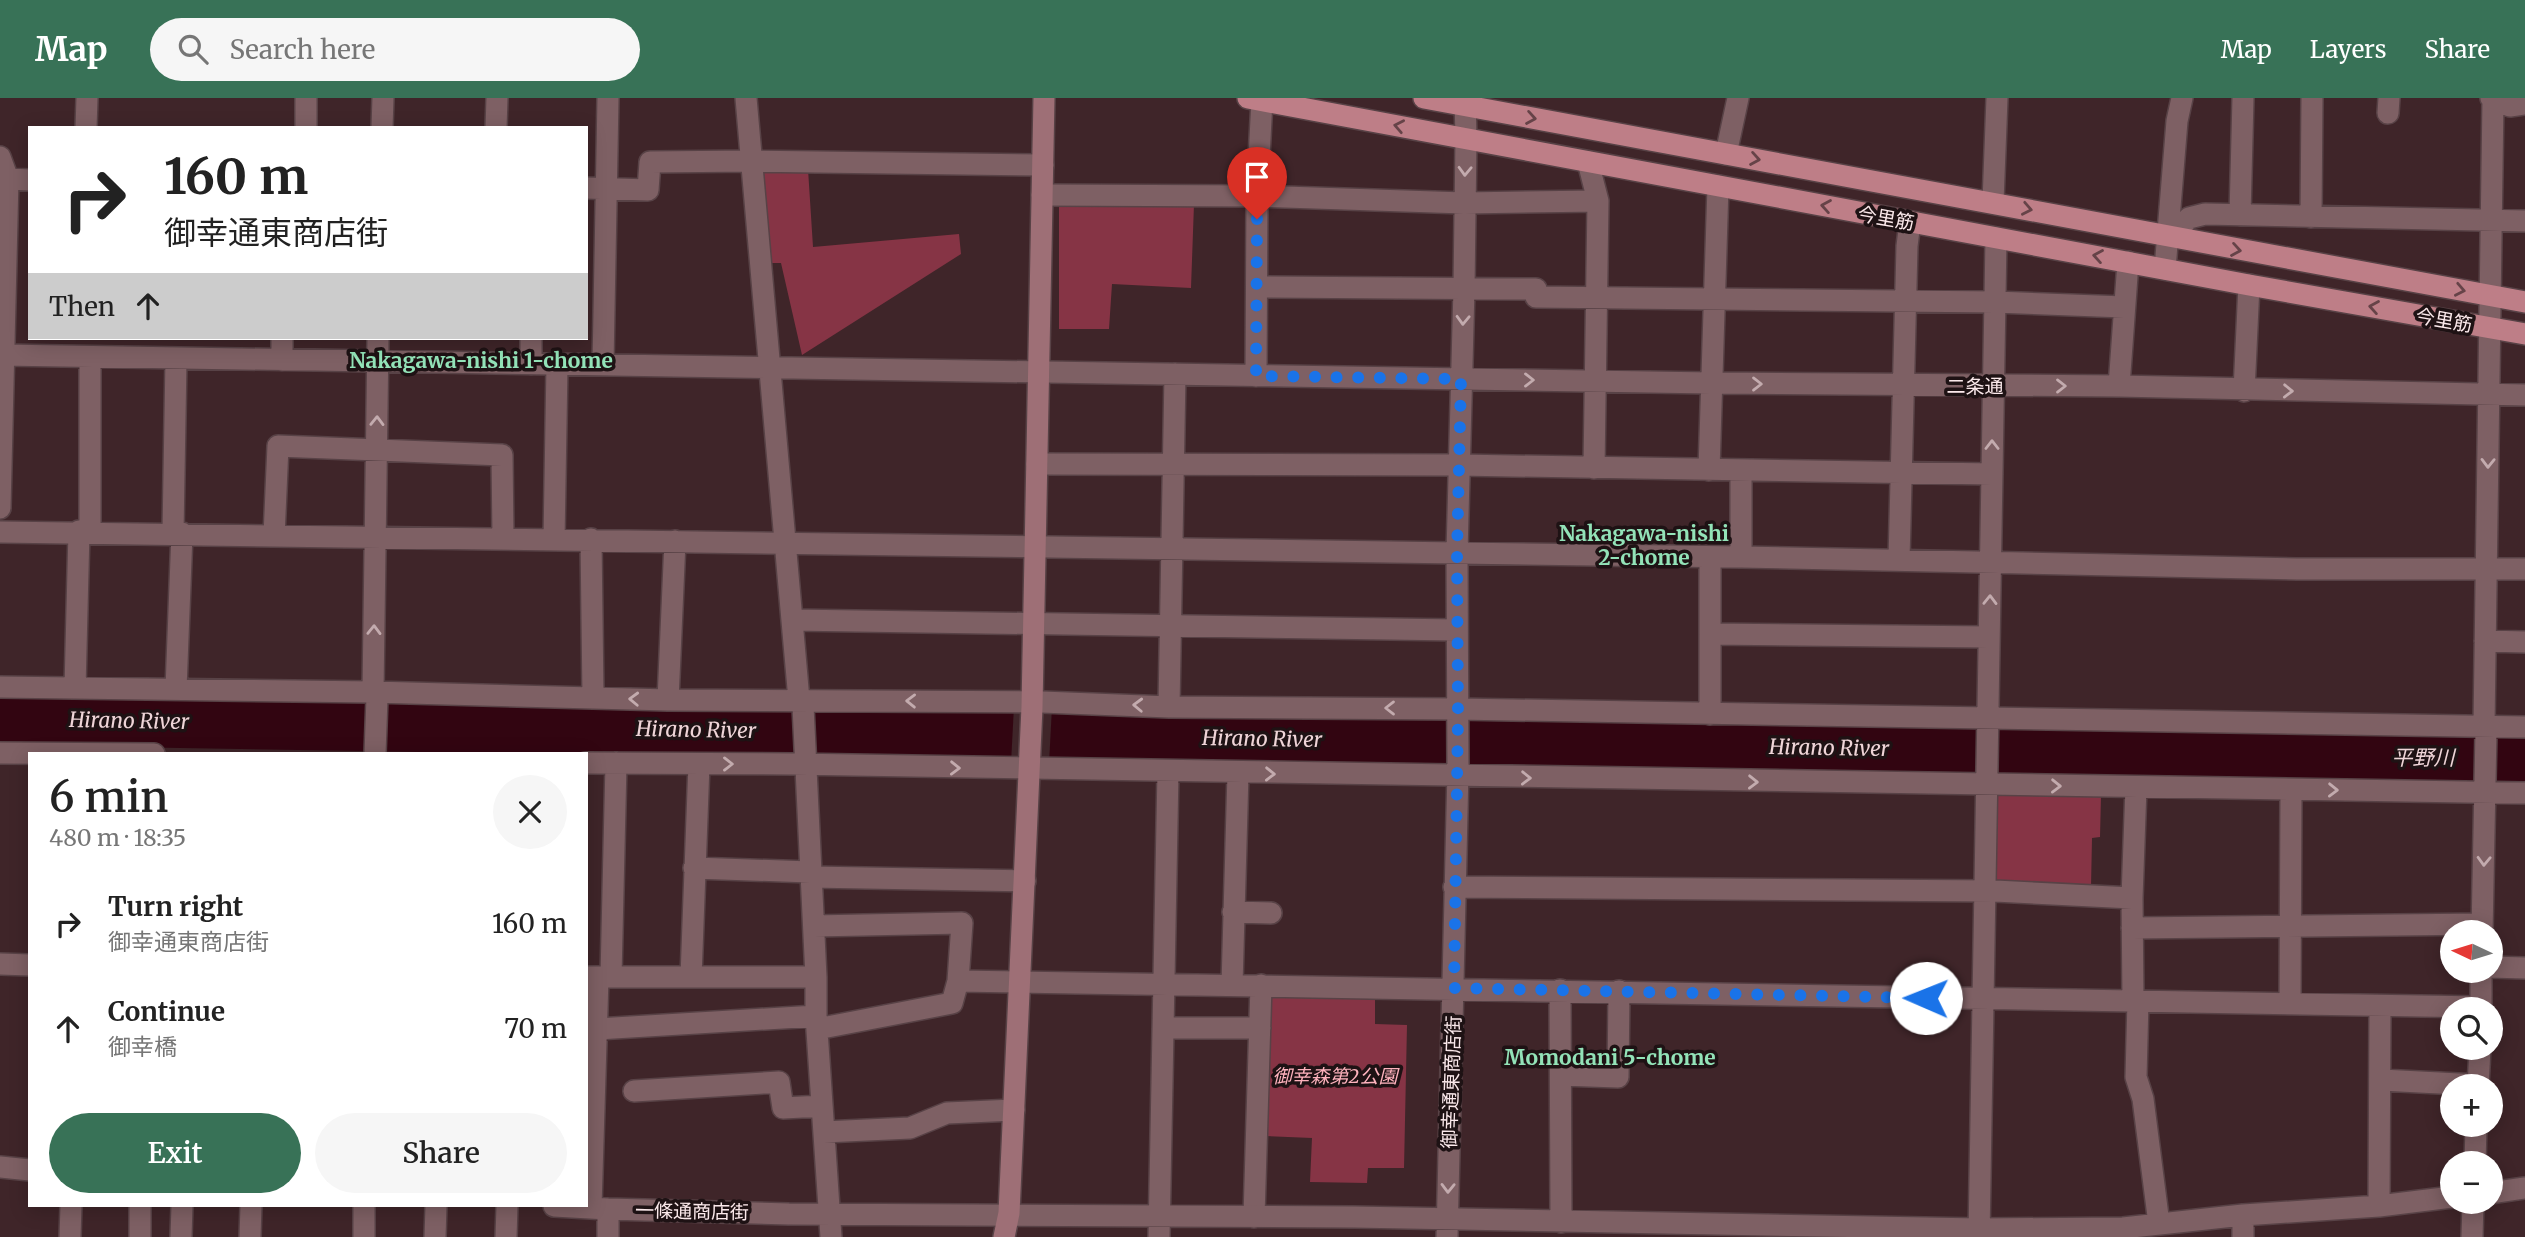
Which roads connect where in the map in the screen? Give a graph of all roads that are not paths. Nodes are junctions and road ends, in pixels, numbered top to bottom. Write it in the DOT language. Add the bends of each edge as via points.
graph roads {
  1 [pos="87,98"];
  2 [pos="306,98"];
  3 [pos="383,98"];
  4 [pos="497,98"];
  5 [pos="608,98"];
  6 [pos="746,98"];
  7 [pos="1044,98"];
  8 [pos="1424,98"];
  9 [pos="1738,98"];
  10 [pos="1997,98"];
  11 [pos="2182,98"];
  12 [pos="2243,98"];
  13 [pos="2312,98"];
  14 [pos="1255,99"];
  15 [pos="2492,99"];
  16 [pos="1464,102"];
  17 [pos="2525,104"];
  18 [pos="86,126"];
  19 [pos="306,126"];
  20 [pos="382,126"];
  21 [pos="496,126"];
  22 [pos="1466,139"];
  23 [pos="1726,154"];
  24 [pos="0,157"];
  25 [pos="751,161"];
  26 [pos="1588,162"];
  27 [pos="1043,165"];
  28 [pos="8,179"];
  29 [pos="28,180"];
  30 [pos="1718,187"];
  31 [pos="596,189"];
  32 [pos="1042,195"];
  33 [pos="1257,196"];
  34 [pos="1598,201"];
  35 [pos="1464,202"];
  36 [pos="1993,202"];
  37 [pos="2240,215"];
  38 [pos="2311,217"];
  39 [pos="2489,220"];
  40 [pos="2525,221"];
  41 [pos="1910,222"];
  42 [pos="2169,237"];
  43 [pos="1996,238"];
  44 [pos="2127,262"];
  45 [pos="2165,269"];
  46 [pos="2249,285"];
  47 [pos="1257,287"];
  48 [pos="1464,288"];
  49 [pos="2489,296"];
  50 [pos="1596,299"];
  51 [pos="1714,300"];
  52 [pos="1906,302"];
  53 [pos="1995,302"];
  54 [pos="2525,302"];
  55 [pos="2124,307"];
  56 [pos="2489,328"];
  57 [pos="2525,334"];
  58 [pos="282,340"];
  59 [pos="378,340"];
  60 [pos="531,340"];
  61 [pos="83,350"];
  62 [pos="3,355"];
  63 [pos="176,359"];
  64 [pos="282,360"];
  65 [pos="378,362"];
  66 [pos="531,364"];
  67 [pos="603,364"];
  68 [pos="557,365"];
  69 [pos="772,369"];
  70 [pos="1039,373"];
  71 [pos="1175,374"];
  72 [pos="1256,376"];
  73 [pos="1461,379"];
  74 [pos="1595,380"];
  75 [pos="1711,383"];
  76 [pos="1904,385"];
  77 [pos="1992,386"];
  78 [pos="2119,386"];
  79 [pos="2244,391"];
  80 [pos="2488,395"];
  81 [pos="2525,395"];
  82 [pos="376,451"];
  83 [pos="1174,463"];
  84 [pos="1037,464"];
  85 [pos="1459,465"];
  86 [pos="1594,468"];
  87 [pos="1709,470"];
  88 [pos="1741,471"];
  89 [pos="1900,473"];
  90 [pos="1992,474"];
  91 [pos="0,508"];
  92 [pos="84,531"];
  93 [pos="0,532"];
  94 [pos="178,533"];
  95 [pos="274,536"];
  96 [pos="503,537"];
  97 [pos="375,538"];
  98 [pos="591,539"];
  99 [pos="554,540"];
  100 [pos="675,541"];
  101 [pos="785,543"];
  102 [pos="1036,546"];
  103 [pos="1172,548"];
  104 [pos="1457,553"];
  105 [pos="1710,557"];
  106 [pos="1741,557"];
  107 [pos="1899,560"];
  108 [pos="1990,562"];
  109 [pos="2486,568"];
  110 [pos="2525,569"];
  111 [pos="792,620"];
  112 [pos="1034,625"];
  113 [pos="1171,626"];
  114 [pos="1457,630"];
  115 [pos="1710,634"];
  116 [pos="1989,637"];
  117 [pos="2485,641"];
  118 [pos="2525,642"];
  119 [pos="0,687"];
  120 [pos="75,688"];
  121 [pos="176,689"];
  122 [pos="375,695"];
  123 [pos="593,697"];
  124 [pos="668,700"];
  125 [pos="801,703"];
  126 [pos="1032,705"];
  127 [pos="1169,706"];
  128 [pos="1458,712"];
  129 [pos="1710,714"];
  130 [pos="1989,720"];
  131 [pos="2525,727"];
  132 [pos="2485,729"];
  133 [pos="0,752"];
  134 [pos="375,752"];
  135 [pos="28,753"];
  136 [pos="805,762"];
  137 [pos="588,763"];
  138 [pos="616,763"];
  139 [pos="699,764"];
  140 [pos="1030,766"];
  141 [pos="1168,771"];
  142 [pos="1238,773"];
  143 [pos="1458,774"];
  144 [pos="1988,782"];
  145 [pos="2136,787"];
  146 [pos="2291,790"];
  147 [pos="2485,790"];
  148 [pos="2525,793"];
  149 [pos="694,868"];
  150 [pos="810,875"];
  151 [pos="1024,881"];
  152 [pos="1454,887"];
  153 [pos="1984,892"];
  154 [pos="2132,898"];
  155 [pos="1233,912"];
  156 [pos="1271,913"];
  157 [pos="2482,920"];
  158 [pos="2290,925"];
  159 [pos="814,926"];
  160 [pos="2132,928"];
  161 [pos="2440,928"];
  162 [pos="0,964"];
  163 [pos="28,965"];
  164 [pos="2503,967"];
  165 [pos="2525,968"];
  166 [pos="598,977"];
  167 [pos="691,977"];
  168 [pos="816,977"];
  169 [pos="958,981"];
  170 [pos="1020,981"];
  171 [pos="1165,985"];
  172 [pos="1232,985"];
  173 [pos="1261,985"];
  174 [pos="1454,988"];
  175 [pos="1560,990"];
  176 [pos="1619,991"];
  177 [pos="1982,999"];
  178 [pos="2135,1000"];
  179 [pos="2290,1003"];
  180 [pos="2380,1006"];
  181 [pos="2440,1007"];
  182 [pos="816,1022"];
  183 [pos="1164,1028"];
  184 [pos="1260,1028"];
  185 [pos="597,1029"];
  186 [pos="1561,1075"];
  187 [pos="2381,1080"];
  188 [pos="2440,1084"];
  189 [pos="634,1091"];
  190 [pos="822,1106"];
  191 [pos="1014,1110"];
  192 [pos="824,1132"];
  193 [pos="0,1167"];
  194 [pos="28,1170"];
  195 [pos="2525,1188"];
  196 [pos="2503,1191"];
  197 [pos="2440,1198"];
  198 [pos="2379,1206"];
  199 [pos="71,1207"];
  200 [pos="140,1207"];
  201 [pos="182,1207"];
  202 [pos="251,1207"];
  203 [pos="364,1207"];
  204 [pos="436,1207"];
  205 [pos="507,1207"];
  206 [pos="577,1207"];
  207 [pos="600,1208"];
  208 [pos="829,1213"];
  209 [pos="1009,1213"];
  210 [pos="2473,1214"];
  211 [pos="1160,1215"];
  212 [pos="2243,1215"];
  213 [pos="1254,1217"];
  214 [pos="2159,1224"];
  215 [pos="1353,1227"];
  216 [pos="1556,1227"];
  217 [pos="1447,1228"];
  218 [pos="1795,1231"];
  219 [pos="1884,1232"];
  220 [pos="1979,1233"];
  221 [pos="70,1237"];
  222 [pos="140,1237"];
  223 [pos="181,1237"];
  224 [pos="250,1237"];
  225 [pos="365,1237"];
  226 [pos="435,1237"];
  227 [pos="506,1237"];
  228 [pos="608,1237"];
  229 [pos="831,1237"];
  230 [pos="1004,1237"];
  231 [pos="1159,1237"];
  232 [pos="2243,1237"];
  233 [pos="2472,1237"];
  1 -- 18 [label="street"];
  2 -- 19 [label="street"];
  3 -- 20 [label="street"];
  4 -- 21 [label="street"];
  5 -- 31 [label="street"];
  6 -- 25 [label="street"];
  7 -- 27 [label="street"];
  8 -- 16 [label="main road, 今里筋"];
  9 -- 23 [label="street"];
  10 -- 36 [label="street"];
  11 -- 42 [label="street"];
  12 -- 37 [label="street"];
  13 -- 38 [label="street"];
  22 -- 14 [label="main road, 今里筋, one-way"];
  14 -- 33 [label="street"];
  15 -- 17 [label="street" via="2510,106"];
  15 -- 39 [label="street"];
  16 -- 22 [label="street, 御幸通東商店街"];
  16 -- 23 [label="main road, 今里筋, one-way"];
  22 -- 26 [label="main road, 今里筋"];
  22 -- 35 [label="street, 御幸通東商店街, one-way"];
  23 -- 36 [label="main road, 今里筋, one-way"];
  24 -- 28 [label="street"];
  25 -- 27 [label="street"];
  25 -- 31 [label="street" via="650,162 648,190"];
  25 -- 69 [label="street"];
  26 -- 30 [label="main road, 今里筋"];
  26 -- 34 [label="street"];
  27 -- 32 [label="street"];
  28 -- 29 [label="street"];
  28 -- 62 [label="street"];
  41 -- 30 [label="main road, 今里筋, one-way"];
  30 -- 51 [label="street"];
  31 -- 67 [label="street"];
  32 -- 33 [label="street"];
  32 -- 70 [label="street"];
  33 -- 35 [label="street"];
  33 -- 47 [label="street"];
  34 -- 35 [label="street"];
  34 -- 50 [label="street"];
  35 -- 48 [label="street, 御幸通東商店街"];
  36 -- 42 [label="main road, 今里筋, one-way"];
  37 -- 38 [label="street"];
  37 -- 42 [label="street" via="2189,218"];
  38 -- 39 [label="street"];
  39 -- 40 [label="street"];
  39 -- 49 [label="street"];
  41 -- 43 [label="main road, 今里筋"];
  41 -- 52 [label="street"];
  42 -- 45 [label="street"];
  42 -- 49 [label="main road, 今里筋, one-way"];
  44 -- 43 [label="main road, 今里筋, one-way"];
  43 -- 53 [label="street"];
  44 -- 45 [label="main road, 今里筋"];
  44 -- 55 [label="street"];
  45 -- 46 [label="main road, 今里筋"];
  56 -- 46 [label="main road, 今里筋, one-way"];
  46 -- 79 [label="street"];
  47 -- 48 [label="street"];
  47 -- 72 [label="street"];
  48 -- 50 [label="street" via="1536,289 1536,297"];
  48 -- 73 [label="street, 御幸通東商店街, one-way"];
  49 -- 54 [label="main road, 今里筋"];
  49 -- 56 [label="street"];
  50 -- 51 [label="street"];
  50 -- 74 [label="street"];
  51 -- 52 [label="street"];
  51 -- 75 [label="street"];
  52 -- 53 [label="street"];
  52 -- 76 [label="street"];
  53 -- 55 [label="street"];
  53 -- 77 [label="street"];
  55 -- 78 [label="street"];
  56 -- 57 [label="main road, 今里筋"];
  56 -- 80 [label="street"];
  58 -- 64 [label="street"];
  59 -- 65 [label="street"];
  60 -- 66 [label="street"];
  61 -- 62 [label="street, 二条通"];
  61 -- 63 [label="street, 二条通"];
  61 -- 92 [label="street"];
  62 -- 91 [label="street"];
  63 -- 64 [label="street, 二条通"];
  63 -- 94 [label="street"];
  64 -- 65 [label="street, 二条通"];
  65 -- 66 [label="street, 二条通"];
  82 -- 65 [label="street, one-way"];
  66 -- 68 [label="street, 二条通"];
  67 -- 68 [label="street, 二条通"];
  67 -- 69 [label="street, 二条通"];
  68 -- 99 [label="street"];
  69 -- 70 [label="street, 二条通"];
  69 -- 101 [label="street"];
  70 -- 71 [label="street, 二条通"];
  70 -- 84 [label="street"];
  71 -- 72 [label="street, 二条通"];
  71 -- 83 [label="street"];
  72 -- 73 [label="street, 二条通"];
  73 -- 74 [label="street, 二条通, one-way"];
  73 -- 85 [label="street, 御幸通東商店街"];
  74 -- 75 [label="street, 二条通"];
  74 -- 86 [label="street"];
  75 -- 76 [label="street, 二条通, one-way"];
  75 -- 87 [label="street"];
  76 -- 77 [label="street, 二条通"];
  76 -- 89 [label="street"];
  77 -- 78 [label="street, 二条通, one-way"];
  90 -- 77 [label="street, one-way"];
  78 -- 79 [label="street, 二条通"];
  79 -- 80 [label="street, 二条通, one-way"];
  80 -- 81 [label="street, 二条通"];
  80 -- 109 [label="street, one-way"];
  82 -- 95 [label="street" via="278,446"];
  82 -- 96 [label="street" via="502,455"];
  82 -- 97 [label="street"];
  83 -- 84 [label="street"];
  83 -- 85 [label="street"];
  83 -- 103 [label="street"];
  84 -- 102 [label="street"];
  85 -- 86 [label="street"];
  85 -- 104 [label="street, 御幸通東商店街"];
  86 -- 87 [label="street"];
  87 -- 88 [label="street"];
  88 -- 89 [label="street"];
  88 -- 106 [label="street"];
  89 -- 90 [label="street"];
  89 -- 107 [label="street"];
  90 -- 108 [label="street"];
  92 -- 93 [label="street"];
  92 -- 94 [label="street"];
  92 -- 120 [label="street"];
  94 -- 95 [label="street"];
  94 -- 121 [label="street"];
  95 -- 97 [label="street"];
  96 -- 97 [label="street"];
  96 -- 99 [label="street"];
  122 -- 97 [label="street, one-way"];
  98 -- 99 [label="street"];
  98 -- 100 [label="street"];
  98 -- 123 [label="street"];
  100 -- 101 [label="street"];
  100 -- 124 [label="street"];
  101 -- 102 [label="street"];
  101 -- 111 [label="street"];
  102 -- 103 [label="street"];
  102 -- 112 [label="street"];
  103 -- 104 [label="street"];
  103 -- 113 [label="street"];
  104 -- 105 [label="street"];
  104 -- 114 [label="street, 御幸通東商店街"];
  105 -- 106 [label="street"];
  105 -- 115 [label="street"];
  106 -- 107 [label="street"];
  107 -- 108 [label="street"];
  108 -- 109 [label="street"];
  116 -- 108 [label="street, one-way"];
  109 -- 110 [label="street"];
  109 -- 117 [label="street"];
  111 -- 112 [label="street"];
  111 -- 125 [label="street"];
  112 -- 113 [label="street"];
  112 -- 126 [label="street"];
  113 -- 114 [label="street"];
  113 -- 127 [label="street"];
  114 -- 128 [label="street, 御幸通東商店街"];
  115 -- 116 [label="street"];
  115 -- 129 [label="street"];
  116 -- 130 [label="street"];
  117 -- 118 [label="street"];
  117 -- 132 [label="street"];
  119 -- 120 [label="street"];
  120 -- 121 [label="street"];
  121 -- 122 [label="street"];
  122 -- 123 [label="street"];
  122 -- 134 [label="street"];
  124 -- 123 [label="street, one-way"];
  124 -- 125 [label="street"];
  126 -- 125 [label="street, one-way"];
  125 -- 136 [label="street"];
  127 -- 126 [label="street, one-way"];
  126 -- 140 [label="street"];
  128 -- 127 [label="street, one-way"];
  128 -- 129 [label="street"];
  128 -- 143 [label="street, 御幸通東商店街"];
  129 -- 130 [label="street"];
  130 -- 132 [label="street"];
  130 -- 144 [label="street"];
  131 -- 132 [label="street"];
  132 -- 147 [label="street"];
  133 -- 135 [label="street"];
  139 -- 136 [label="street, one-way"];
  136 -- 140 [label="street, one-way"];
  136 -- 150 [label="street"];
  137 -- 138 [label="street"];
  138 -- 139 [label="street"];
  138 -- 166 [label="street"];
  139 -- 149 [label="street"];
  140 -- 141 [label="street"];
  140 -- 151 [label="street"];
  141 -- 142 [label="street"];
  141 -- 171 [label="street"];
  142 -- 143 [label="street, one-way"];
  142 -- 155 [label="street"];
  143 -- 144 [label="street, one-way"];
  143 -- 152 [label="street, 御幸通東商店街"];
  144 -- 145 [label="street, one-way"];
  144 -- 153 [label="street"];
  145 -- 146 [label="street"];
  145 -- 154 [label="street"];
  146 -- 147 [label="street, one-way"];
  146 -- 158 [label="street"];
  147 -- 148 [label="street"];
  147 -- 157 [label="street, one-way"];
  149 -- 150 [label="street"];
  149 -- 167 [label="street"];
  150 -- 151 [label="street"];
  150 -- 159 [label="street"];
  151 -- 170 [label="street"];
  152 -- 153 [label="street"];
  152 -- 174 [label="street, 御幸通東商店街"];
  153 -- 154 [label="street"];
  153 -- 177 [label="street"];
  154 -- 160 [label="street"];
  155 -- 156 [label="street"];
  155 -- 172 [label="street"];
  158 -- 160 [label="street"];
  158 -- 161 [label="street"];
  158 -- 179 [label="street"];
  159 -- 168 [label="street"];
  159 -- 169 [label="street" via="962,923"];
  160 -- 178 [label="street"];
  162 -- 163 [label="street"];
  164 -- 165 [label="street"];
  166 -- 167 [label="street"];
  166 -- 185 [label="street"];
  167 -- 168 [label="street"];
  168 -- 182 [label="street"];
  169 -- 170 [label="street"];
  169 -- 182 [label="street" via="952,1003"];
  170 -- 171 [label="street"];
  170 -- 191 [label="street"];
  171 -- 172 [label="street"];
  171 -- 183 [label="street"];
  172 -- 173 [label="street"];
  173 -- 174 [label="street"];
  173 -- 184 [label="street"];
  174 -- 175 [label="street"];
  174 -- 217 [label="street, 御幸通東商店街, one-way"];
  175 -- 176 [label="street"];
  175 -- 186 [label="street"];
  176 -- 177 [label="street"];
  176 -- 186 [label="street" via="1618,1077"];
  177 -- 178 [label="street"];
  177 -- 220 [label="street"];
  178 -- 179 [label="street"];
  178 -- 214 [label="street" via="2136,1077 2143,1099"];
  179 -- 180 [label="street"];
  180 -- 181 [label="street"];
  180 -- 187 [label="street"];
  182 -- 185 [label="street"];
  182 -- 190 [label="street"];
  183 -- 184 [label="street"];
  183 -- 211 [label="street"];
  184 -- 213 [label="street"];
  185 -- 207 [label="street"];
  186 -- 216 [label="street"];
  187 -- 188 [label="street"];
  187 -- 198 [label="street"];
  189 -- 190 [label="street" via="779,1082 783,1108"];
  190 -- 192 [label="street"];
  191 -- 192 [label="street" via="947,1113 910,1128"];
  191 -- 209 [label="street"];
  192 -- 208 [label="street"];
  193 -- 194 [label="street"];
  195 -- 196 [label="street"];
  197 -- 198 [label="street, 一條通商店街"];
  198 -- 212 [label="street, 一條通商店街"];
  199 -- 221 [label="street"];
  200 -- 222 [label="street"];
  201 -- 223 [label="street"];
  202 -- 224 [label="street"];
  203 -- 225 [label="street"];
  204 -- 226 [label="street"];
  205 -- 227 [label="street"];
  206 -- 207 [label="street, 一條通商店街"];
  207 -- 208 [label="street, 一條通商店街"];
  207 -- 228 [label="street"];
  208 -- 209 [label="street, 一條通商店街"];
  208 -- 229 [label="street"];
  209 -- 211 [label="street, 一條通商店街"];
  209 -- 230 [label="street"];
  210 -- 233 [label="street"];
  211 -- 213 [label="street, 一條通商店街"];
  211 -- 231 [label="street"];
  212 -- 214 [label="street, 一條通商店街"];
  212 -- 232 [label="street"];
  213 -- 215 [label="street, 一條通商店街"];
  214 -- 220 [label="street, 一條通商店街"];
  215 -- 217 [label="street, 一條通商店街"];
  216 -- 217 [label="street, 一條通商店街"];
  216 -- 218 [label="street, 一條通商店街"];
  218 -- 219 [label="street, 一條通商店街"];
  219 -- 220 [label="street, 一條通商店街"];
}
